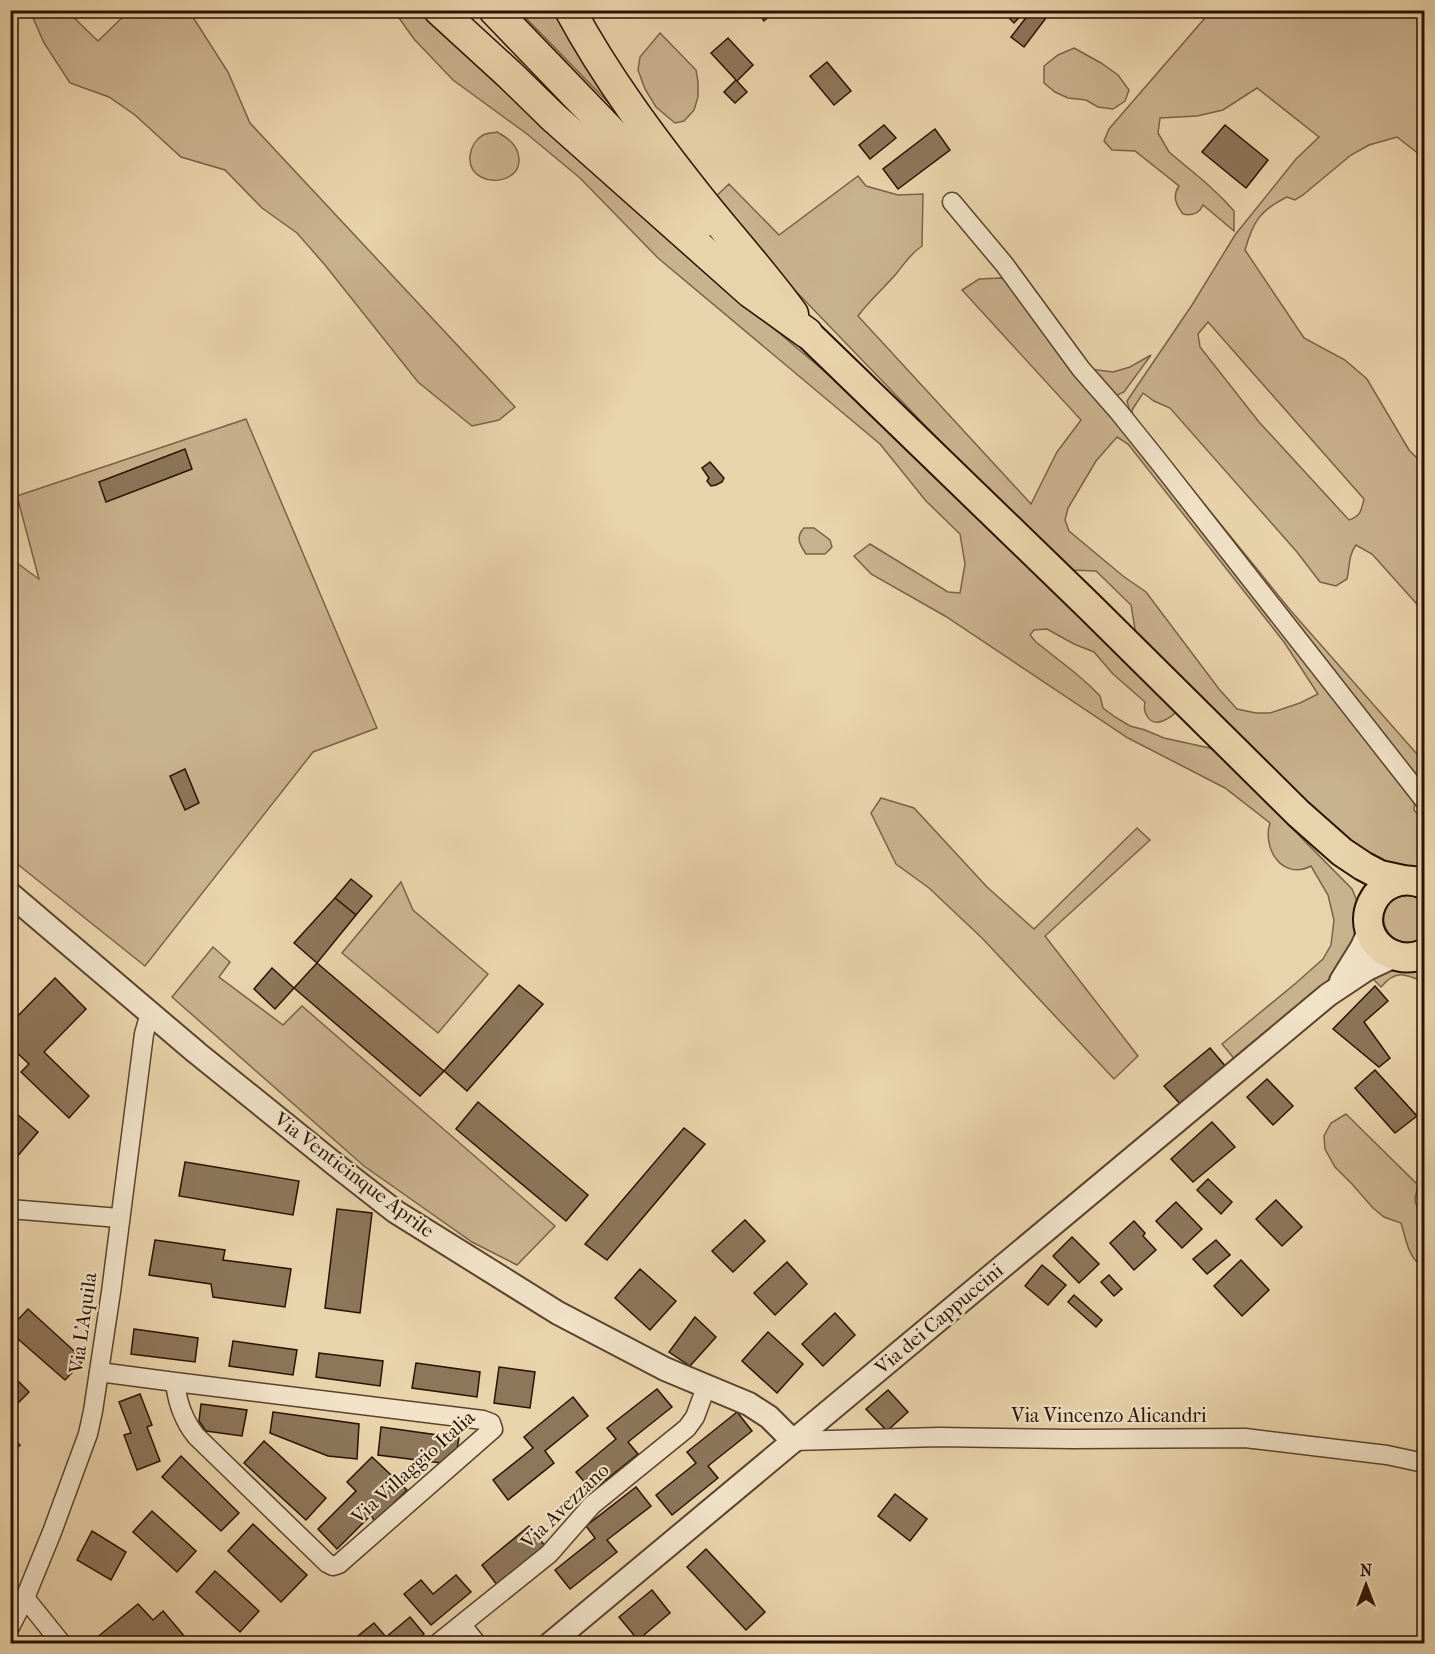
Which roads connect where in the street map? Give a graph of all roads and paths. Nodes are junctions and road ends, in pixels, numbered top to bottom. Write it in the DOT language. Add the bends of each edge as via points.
graph roads {
  1 [pos="439,10"];
  2 [pos="463,10"];
  3 [pos="494,10"];
  4 [pos="570,10"];
  5 [pos="952,202"];
  6 [pos="750,277"];
  7 [pos="807,333"];
  8 [pos="1425,800"];
  9 [pos="1298,813"];
  10 [pos="1414,882"];
  11 [pos="10,894"];
  12 [pos="1369,919"];
  13 [pos="1417,955"];
  14 [pos="1328,996"];
  15 [pos="150,1014"];
  16 [pos="10,1209"];
  17 [pos="119,1218"];
  18 [pos="99,1372"];
  19 [pos="175,1382"];
  20 [pos="706,1387"];
  21 [pos="793,1441"];
  22 [pos="1425,1462"];
  23 [pos="25,1598"];
  24 [pos="462,1625"];
  25 [pos="10,1627"];
  26 [pos="62,1644"];
  27 [pos="437,1644"];
  28 [pos="477,1644"];
  29 [pos="550,1644"];
  1 -- 7 [label="highway" via="750,292"];
  2 -- 6 [label="highway" via="642,183"];
  3 -- 6 [label="highway"];
  4 -- 7 [label="highway" via="654,141 770,281"];
  5 -- 8 [label="street"];
  6 -- 7 [label="highway"];
  7 -- 9 [label="main road"];
  9 -- 10 [label="main road" via="1363,866 1380,875"];
  9 -- 12 [label="main road" via="1357,886"];
  10 -- 12 [label="main road" via="1392,883 1382,889 1374,898"];
  11 -- 15 [label="street, Via Venticinque Aprile"];
  12 -- 13 [label="main road" via="1375,941 1384,950"];
  12 -- 14 [label="street, Via dei Cappuccini" via="1352,964"];
  13 -- 14 [label="street, Via dei Cappuccini" via="1367,969"];
  14 -- 21 [label="street, Via dei Cappuccini"];
  15 -- 17 [label="street, Via L'Aquila"];
  15 -- 20 [label="street, Via Venticinque Aprile" via="396,1212 558,1313"];
  16 -- 17 [label="street"];
  17 -- 18 [label="street, Via L'Aquila"];
  18 -- 19 [label="street, Via Villaggio Italia"];
  18 -- 23 [label="street, Via L'Aquila" via="82,1452"];
  19 -- 19 [label="street, Via Villaggio Italia" via="178,1400 196,1436 333,1566 493,1427 483,1420"];
  20 -- 21 [label="street, Via Venticinque Aprile" via="749,1404"];
  20 -- 24 [label="street, Via Avezzano" via="687,1428 592,1505 549,1554"];
  21 -- 22 [label="street, Via Vincenzo Alicandri" via="939,1437 1245,1438"];
  21 -- 29 [label="street, Via dei Cappuccini"];
  23 -- 25 [label="street, Via L'Aquila"];
  23 -- 26 [label="street"];
  24 -- 27 [label="street, Via Avezzano"];
  24 -- 28 [label="street"];
}
